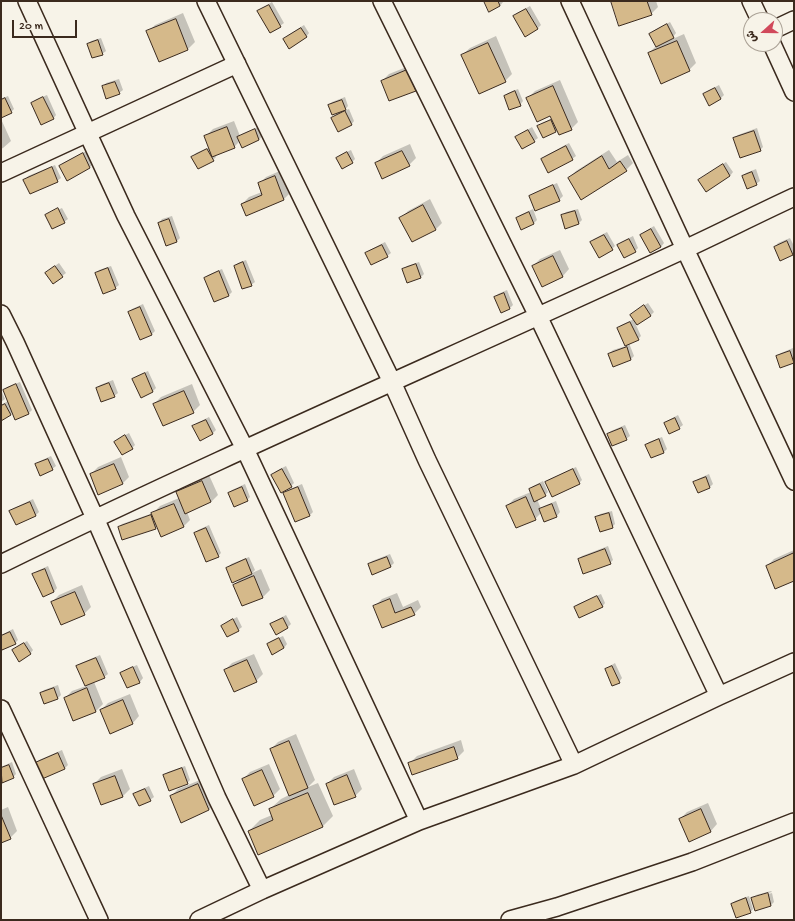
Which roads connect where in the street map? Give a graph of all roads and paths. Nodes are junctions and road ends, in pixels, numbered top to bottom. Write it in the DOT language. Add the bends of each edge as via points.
graph roads {
  1 [pos="27,1"];
  2 [pos="382,1"];
  3 [pos="570,1"];
  4 [pos="751,1"];
  5 [pos="212,3"];
  6 [pos="756,12"];
  7 [pos="794,20"];
  8 [pos="783,25"];
  9 [pos="776,52"];
  10 [pos="237,64"];
  11 [pos="794,92"];
  12 [pos="88,134"];
  13 [pos="1,173"];
  14 [pos="794,197"];
  15 [pos="685,249"];
  16 [pos="1,314"];
  17 [pos="538,316"];
  18 [pos="392,382"];
  19 [pos="245,449"];
  20 [pos="794,481"];
  21 [pos="95,518"];
  22 [pos="1,564"];
  23 [pos="794,662"];
  24 [pos="719,696"];
  25 [pos="1,709"];
  26 [pos="574,765"];
  27 [pos="419,822"];
  28 [pos="794,822"];
  29 [pos="262,890"];
  30 [pos="99,920"];
  31 [pos="199,920"];
  32 [pos="510,920"];
  1 -- 12 [label="street"];
  2 -- 17 [label="street"];
  3 -- 15 [label="street"];
  4 -- 6 [label="street"];
  5 -- 10 [label="street"];
  7 -- 8 [label="street"];
  9 -- 11 [label="street"];
  10 -- 12 [label="street"];
  10 -- 18 [label="street"];
  12 -- 13 [label="street"];
  12 -- 19 [label="street" via="126,216"];
  14 -- 15 [label="street"];
  15 -- 17 [label="street"];
  15 -- 20 [label="street"];
  16 -- 21 [label="street"];
  17 -- 18 [label="street"];
  17 -- 24 [label="street"];
  18 -- 19 [label="street"];
  18 -- 26 [label="street"];
  19 -- 21 [label="street"];
  19 -- 27 [label="street"];
  21 -- 22 [label="street"];
  21 -- 29 [label="street" via="217,798"];
  23 -- 24 [label="street"];
  24 -- 26 [label="street"];
  25 -- 30 [label="street"];
  26 -- 27 [label="street"];
  27 -- 29 [label="street"];
  28 -- 32 [label="street" via="692,862"];
  29 -- 31 [label="street"];
}
